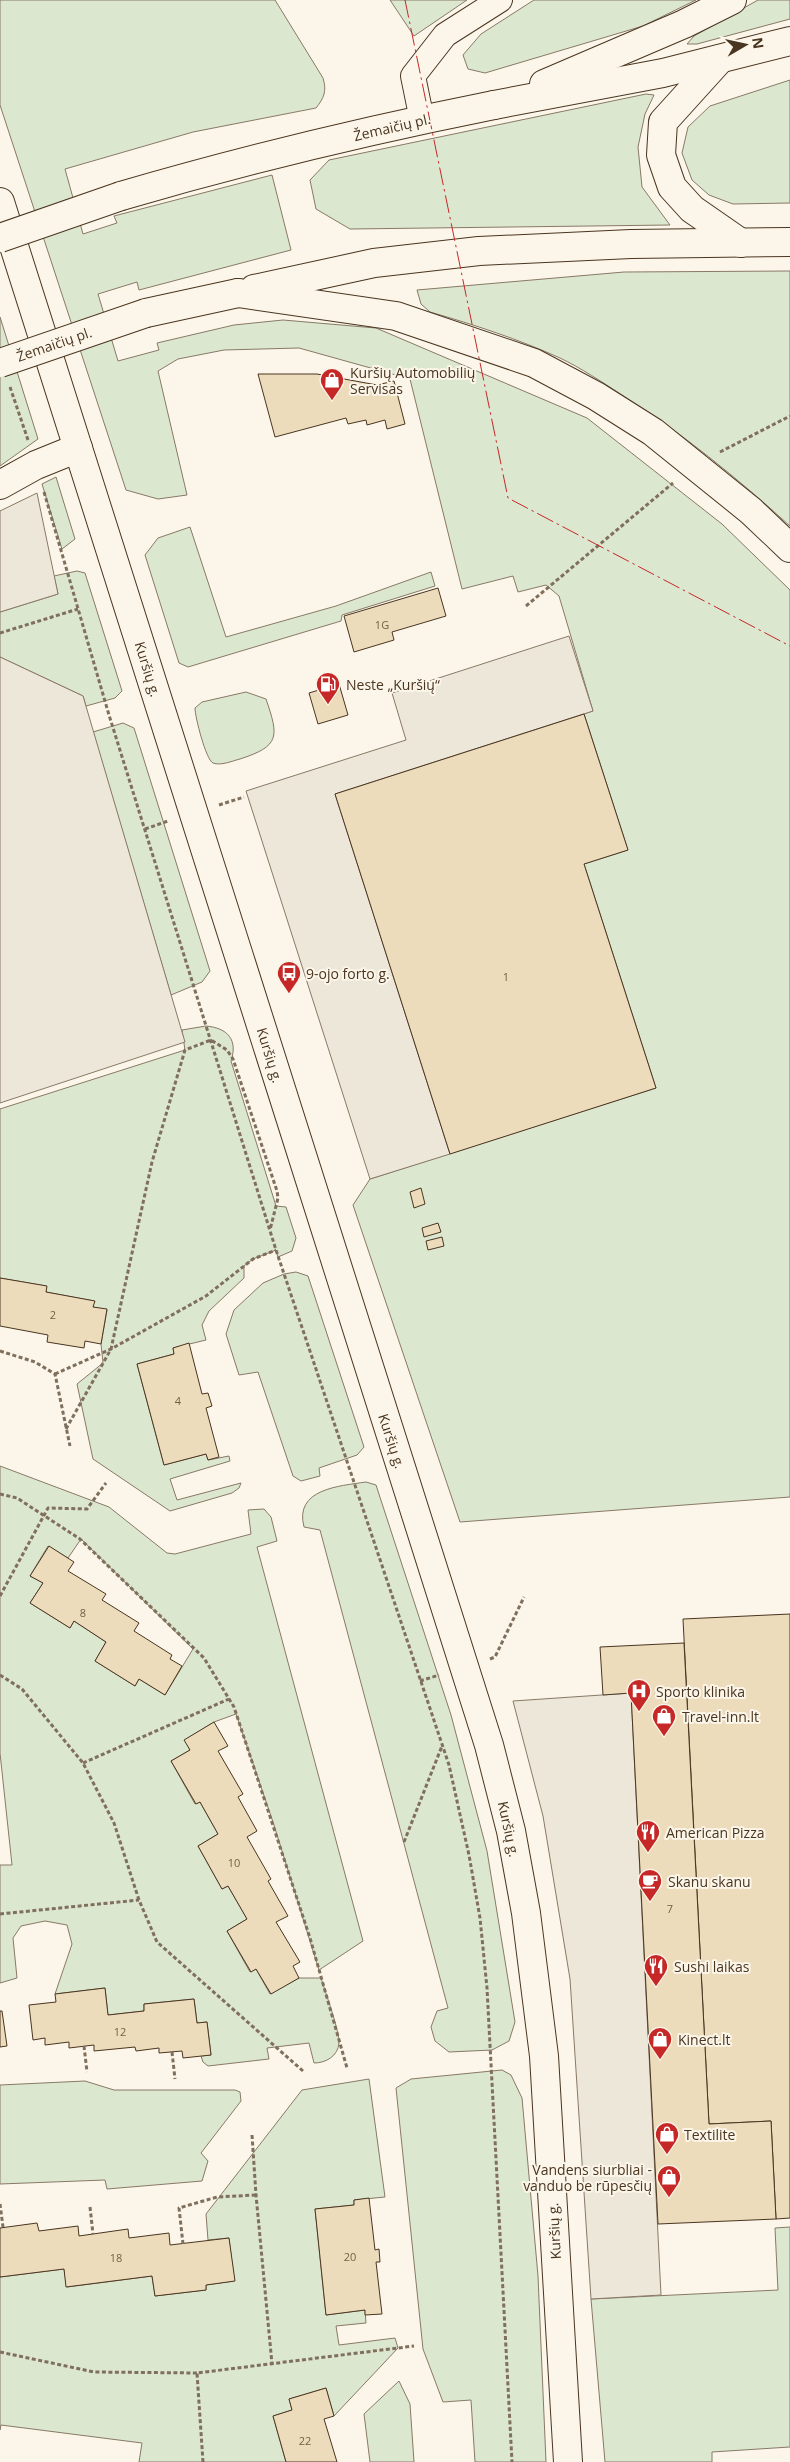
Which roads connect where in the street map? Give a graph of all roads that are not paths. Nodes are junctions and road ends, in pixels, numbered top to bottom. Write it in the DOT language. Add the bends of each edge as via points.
graph roads {
  1 [pos="500,0"];
  2 [pos="732,0"];
  3 [pos="790,42"];
  4 [pos="720,58"];
  5 [pos="494,105"];
  6 [pos="422,120"];
  7 [pos="0,202"];
  8 [pos="0,238"];
  9 [pos="790,242"];
  10 [pos="741,243"];
  11 [pos="238,293"];
  12 [pos="5,374"];
  13 [pos="78,448"];
  14 [pos="0,484"];
  15 [pos="790,548"];
  16 [pos="568,2462"];
  1 -- 6 [label="street" via="445,35 413,76"];
  2 -- 5 [label="main road" via="684,24"];
  3 -- 4 [label="main road, Žemaičių pl."];
  4 -- 5 [label="main road, Žemaičių pl." via="663,73"];
  4 -- 10 [label="main road" via="663,122 661,155 672,187 692,209"];
  5 -- 6 [label="main road, Žemaičių pl."];
  6 -- 8 [label="main road, Žemaičių pl., bridge" via="197,174 121,196"];
  7 -- 13 [label="main road"];
  9 -- 10 [label="main road, Žemaičių pl."];
  10 -- 11 [label="main road, Žemaičių pl." via="479,251 374,263"];
  11 -- 12 [label="main road, Žemaičių pl., bridge" via="146,314"];
  11 -- 15 [label="main road" via="396,316 534,363 654,432 751,510"];
  13 -- 14 [label="main road"];
  13 -- 16 [label="main road, Kuršių g." via="489,1745 511,1831 526,1913 544,2056"];
}
